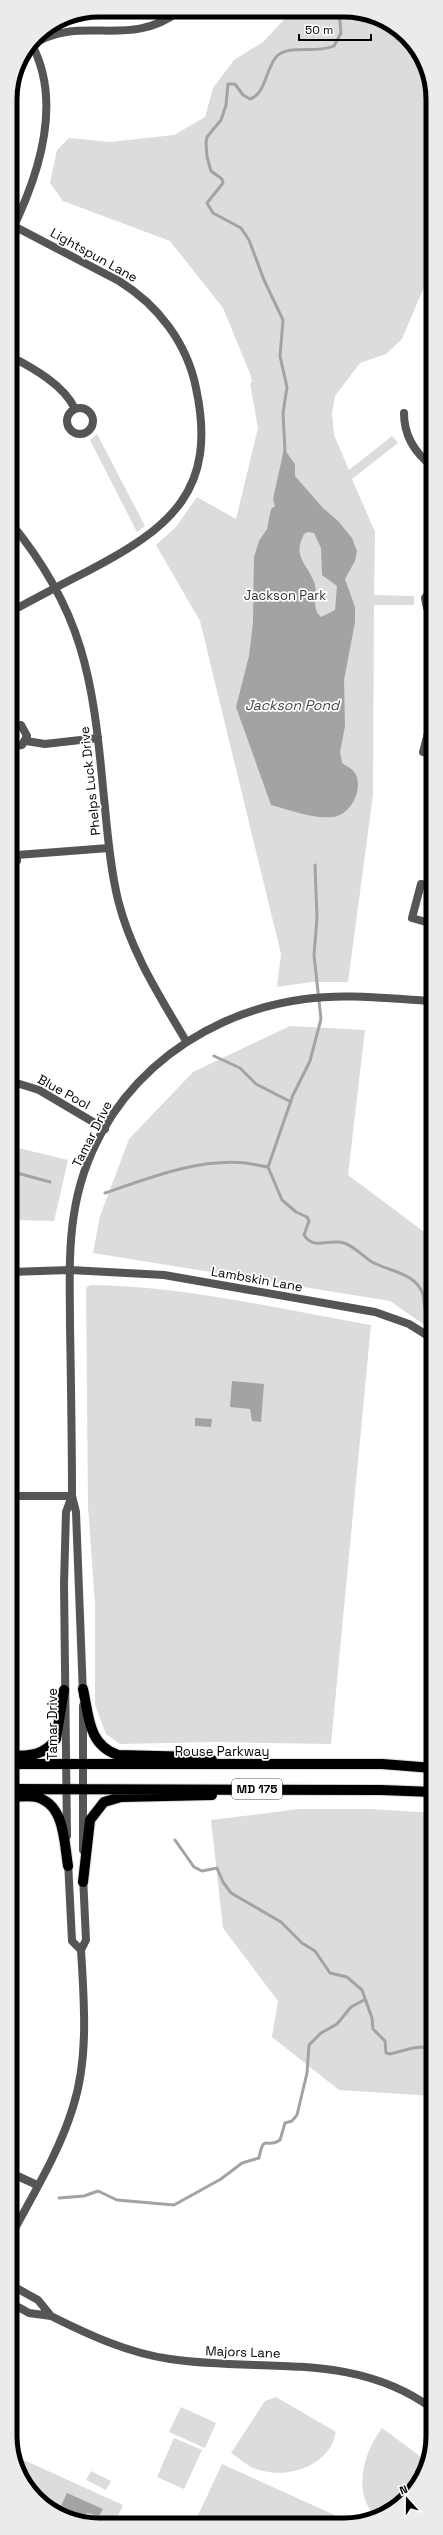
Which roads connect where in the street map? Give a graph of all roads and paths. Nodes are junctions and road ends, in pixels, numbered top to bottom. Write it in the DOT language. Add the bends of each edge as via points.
graph roads {
  1 [pos="168,17"];
  2 [pos="47,35"];
  3 [pos="34,49"];
  4 [pos="17,215"];
  5 [pos="17,228"];
  6 [pos="17,361"];
  7 [pos="75,409"];
  8 [pos="404,414"];
  9 [pos="426,460"];
  10 [pos="17,530"];
  11 [pos="55,587"];
  12 [pos="17,608"];
  13 [pos="17,724"];
  14 [pos="98,738"];
  15 [pos="26,741"];
  16 [pos="426,741"];
  17 [pos="17,747"];
  18 [pos="426,753"];
  19 [pos="109,848"];
  20 [pos="17,856"];
  21 [pos="17,861"];
  22 [pos="426,886"];
  23 [pos="426,922"];
  24 [pos="426,1001"];
  25 [pos="186,1040"];
  26 [pos="17,1083"];
  27 [pos="105,1129"];
  28 [pos="70,1270"];
  29 [pos="17,1272"];
  30 [pos="426,1335"];
  31 [pos="17,1496"];
  32 [pos="72,1496"];
  33 [pos="83,1689"];
  34 [pos="64,1690"];
  35 [pos="17,1756"];
  36 [pos="82,1763"];
  37 [pos="17,1764"];
  38 [pos="64,1764"];
  39 [pos="233,1765"];
  40 [pos="426,1767"];
  41 [pos="17,1789"];
  42 [pos="82,1789"];
  43 [pos="280,1789"];
  44 [pos="65,1790"];
  45 [pos="426,1792"];
  46 [pos="17,1797"];
  47 [pos="68,1866"];
  48 [pos="83,1882"];
  49 [pos="81,1950"];
  50 [pos="17,2176"];
  51 [pos="37,2185"];
  52 [pos="17,2224"];
  53 [pos="17,2288"];
  54 [pos="17,2306"];
  55 [pos="51,2316"];
  56 [pos="426,2405"];
  1 -- 2 [label="street" via="158,24 139,30 70,30"];
  3 -- 4 [label="street" via="46,86 44,126 34,180"];
  5 -- 11 [label="street, Lightspun Lane" via="119,281 135,291 158,312 175,337 190,367 202,424 198,465 192,482 175,511 162,525 136,544"];
  6 -- 7 [label="street" via="61,390"];
  8 -- 9 [label="street" via="404,425 411,444"];
  10 -- 11 [label="street, Phelps Luck Drive"];
  11 -- 12 [label="street, Lightspun Lane"];
  11 -- 14 [label="street, Phelps Luck Drive" via="70,617 87,668"];
  13 -- 15 [label="street" via="25,728"];
  14 -- 15 [label="street" via="45,744"];
  14 -- 19 [label="street, Phelps Luck Drive"];
  15 -- 17 [label="street"];
  16 -- 18 [label="street" via="423,752"];
  19 -- 20 [label="street"];
  19 -- 25 [label="street, Phelps Luck Drive" via="118,898 136,953"];
  20 -- 21 [label="street"];
  22 -- 23 [label="street" via="420,884 412,918"];
  24 -- 25 [label="street, Tamar Drive" via="330,997 306,999 245,1013"];
  25 -- 27 [label="street, Tamar Drive" via="134,1087"];
  26 -- 27 [label="street, Blue Pool" via="39,1090"];
  27 -- 28 [label="street, Tamar Drive" via="81,1182 74,1213"];
  28 -- 29 [label="street, Lambskin Lane"];
  28 -- 30 [label="street, Lambskin Lane" via="164,1275 375,1312 409,1324"];
  28 -- 32 [label="street, Tamar Drive"];
  31 -- 32 [label="street"];
  32 -- 33 [label="street, Tamar Drive" via="76,1512"];
  32 -- 34 [label="street, Tamar Drive" via="66,1512"];
  33 -- 36 [label="street, Tamar Drive"];
  33 -- 39 [label="main road" via="94,1737 107,1752 118,1755 197,1757"];
  34 -- 35 [label="main road" via="56,1739 51,1746 38,1754"];
  34 -- 38 [label="street, Tamar Drive"];
  36 -- 38 [label="main road, Rouse Parkway / MD 175"];
  36 -- 39 [label="main road, Rouse Parkway / MD 175"];
  36 -- 42 [label="street, Tamar Drive"];
  37 -- 38 [label="main road, Rouse Parkway / MD 175"];
  38 -- 44 [label="street, Tamar Drive"];
  39 -- 40 [label="main road, Rouse Parkway / MD 175" via="382,1764"];
  41 -- 44 [label="main road, MD 175"];
  42 -- 43 [label="main road, MD 175"];
  42 -- 44 [label="main road, MD 175"];
  42 -- 48 [label="street, Tamar Drive"];
  43 -- 45 [label="main road, MD 175"];
  43 -- 48 [label="main road" via="198,1796 112,1798 98,1807 90,1820"];
  44 -- 47 [label="street, Tamar Drive"];
  46 -- 47 [label="main road" via="35,1797 55,1810 60,1818"];
  47 -- 49 [label="street, Tamar Drive" via="72,1941"];
  48 -- 49 [label="street, Tamar Drive" via="86,1940"];
  49 -- 51 [label="street, Tamar Drive" via="83,2018 79,2081 74,2107 64,2132"];
  50 -- 51 [label="street"];
  51 -- 52 [label="street, Tamar Drive"];
  53 -- 55 [label="street, Majors Lane" via="38,2300"];
  54 -- 55 [label="street, Majors Lane" via="30,2313"];
  55 -- 56 [label="street, Majors Lane" via="123,2347 169,2359 347,2371 391,2384"];
}
